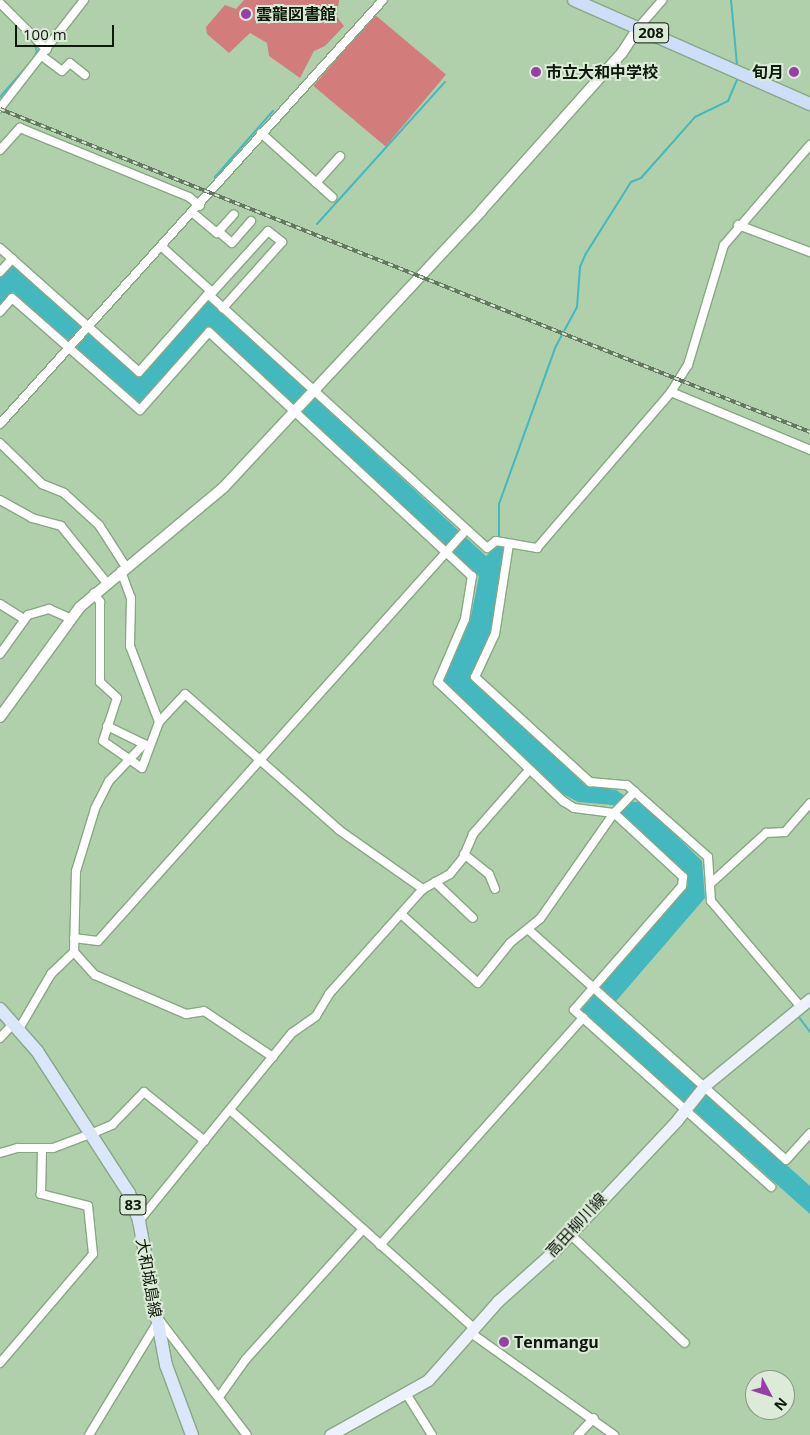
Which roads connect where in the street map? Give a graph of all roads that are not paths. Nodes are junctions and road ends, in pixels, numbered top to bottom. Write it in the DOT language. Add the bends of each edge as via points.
graph roads {
  1 [pos="84,0"];
  2 [pos="383,0"];
  3 [pos="574,0"];
  4 [pos="662,0"];
  5 [pos="0,3"];
  6 [pos="638,28"];
  7 [pos="44,53"];
  8 [pos="85,75"];
  9 [pos="810,104"];
  10 [pos="0,108"];
  11 [pos="261,134"];
  12 [pos="810,145"];
  13 [pos="0,150"];
  14 [pos="340,156"];
  15 [pos="316,183"];
  16 [pos="332,197"];
  17 [pos="200,206"];
  18 [pos="193,213"];
  19 [pos="234,214"];
  20 [pos="251,221"];
  21 [pos="738,225"];
  22 [pos="218,231"];
  23 [pos="161,246"];
  24 [pos="0,248"];
  25 [pos="810,252"];
  26 [pos="12,259"];
  27 [pos="0,272"];
  28 [pos="211,294"];
  29 [pos="224,308"];
  30 [pos="0,312"];
  31 [pos="86,325"];
  32 [pos="69,344"];
  33 [pos="312,390"];
  34 [pos="671,392"];
  35 [pos="294,410"];
  36 [pos="0,424"];
  37 [pos="0,443"];
  38 [pos="810,450"];
  39 [pos="0,500"];
  40 [pos="466,530"];
  41 [pos="509,544"];
  42 [pos="446,551"];
  43 [pos="123,569"];
  44 [pos="106,582"];
  45 [pos="94,593"];
  46 [pos="0,604"];
  47 [pos="22,618"];
  48 [pos="71,619"];
  49 [pos="0,654"];
  50 [pos="0,717"];
  51 [pos="159,722"];
  52 [pos="107,726"];
  53 [pos="147,746"];
  54 [pos="260,760"];
  55 [pos="132,761"];
  56 [pos="530,770"];
  57 [pos="636,792"];
  58 [pos="810,803"];
  59 [pos="614,813"];
  60 [pos="464,854"];
  61 [pos="435,882"];
  62 [pos="710,884"];
  63 [pos="495,889"];
  64 [pos="423,890"];
  65 [pos="401,914"];
  66 [pos="472,918"];
  67 [pos="530,931"];
  68 [pos="74,938"];
  69 [pos="74,952"];
  70 [pos="592,986"];
  71 [pos="810,999"];
  72 [pos="801,1007"];
  73 [pos="0,1009"];
  74 [pos="583,1018"];
  75 [pos="16,1026"];
  76 [pos="0,1038"];
  77 [pos="273,1057"];
  78 [pos="703,1088"];
  79 [pos="687,1109"];
  80 [pos="230,1110"];
  81 [pos="93,1133"];
  82 [pos="810,1133"];
  83 [pos="205,1141"];
  84 [pos="42,1150"];
  85 [pos="0,1153"];
  86 [pos="771,1187"];
  87 [pos="139,1221"];
  88 [pos="362,1229"];
  89 [pos="570,1234"];
  90 [pos="380,1245"];
  91 [pos="157,1319"];
  92 [pos="473,1331"];
  93 [pos="684,1343"];
  94 [pos="0,1363"];
  95 [pos="407,1395"];
  96 [pos="219,1397"];
  97 [pos="594,1418"];
  98 [pos="89,1435"];
  99 [pos="192,1435"];
  100 [pos="248,1435"];
  101 [pos="330,1435"];
  102 [pos="432,1435"];
  103 [pos="578,1435"];
  104 [pos="614,1435"];
  1 -- 7 [label="street"];
  2 -- 11 [label="street"];
  3 -- 6 [label="highway, 208"];
  4 -- 6 [label="street"];
  5 -- 7 [label="street"];
  6 -- 9 [label="highway, 208"];
  6 -- 33 [label="street" via="622,52 481,212"];
  7 -- 8 [label="street" via="62,71 70,62"];
  7 -- 10 [label="street"];
  11 -- 15 [label="street"];
  11 -- 17 [label="street"];
  12 -- 21 [label="street"];
  13 -- 17 [label="street" via="20,128 189,197"];
  14 -- 15 [label="street"];
  15 -- 16 [label="street"];
  17 -- 18 [label="street"];
  18 -- 22 [label="street"];
  18 -- 23 [label="street"];
  19 -- 22 [label="street"];
  20 -- 22 [label="street" via="232,243"];
  21 -- 25 [label="street"];
  21 -- 34 [label="street" via="724,245 688,365"];
  23 -- 28 [label="street"];
  23 -- 31 [label="street"];
  24 -- 26 [label="street"];
  26 -- 27 [label="street"];
  26 -- 31 [label="street"];
  28 -- 29 [label="street"];
  28 -- 29 [label="street" via="268,231 282,242"];
  28 -- 31 [label="street" via="139,372"];
  29 -- 33 [label="street"];
  30 -- 32 [label="street" via="12,298"];
  31 -- 32 [label="street"];
  32 -- 35 [label="street" via="140,410 209,332"];
  32 -- 36 [label="street"];
  33 -- 35 [label="street"];
  33 -- 40 [label="street"];
  34 -- 38 [label="street"];
  34 -- 41 [label="street" via="536,548"];
  35 -- 42 [label="street"];
  35 -- 43 [label="street" via="205,506"];
  37 -- 43 [label="street" via="42,484 64,493 99,526"];
  39 -- 44 [label="street" via="32,518 61,526"];
  40 -- 41 [label="street" via="487,548 496,541"];
  40 -- 42 [label="street"];
  41 -- 57 [label="street" via="496,634 475,677 590,782 627,785"];
  42 -- 54 [label="street"];
  42 -- 56 [label="street" via="473,581 464,619 438,682"];
  43 -- 44 [label="street"];
  43 -- 51 [label="street" via="130,598 130,646"];
  44 -- 45 [label="street"];
  45 -- 48 [label="street"];
  45 -- 52 [label="street" via="100,602 100,682 117,698"];
  46 -- 47 [label="street"];
  47 -- 48 [label="street" via="49,609"];
  47 -- 49 [label="street"];
  48 -- 50 [label="street"];
  51 -- 53 [label="street"];
  51 -- 54 [label="street" via="185,694"];
  52 -- 53 [label="street"];
  52 -- 55 [label="street" via="102,741"];
  53 -- 55 [label="street"];
  53 -- 55 [label="street" via="142,768"];
  54 -- 64 [label="street" via="339,830"];
  54 -- 68 [label="street" via="98,941"];
  55 -- 68 [label="street" via="109,781 95,809 76,871"];
  56 -- 59 [label="street" via="574,808"];
  56 -- 60 [label="street" via="473,834"];
  57 -- 59 [label="street"];
  57 -- 62 [label="street" via="708,857"];
  58 -- 62 [label="street" via="784,832 766,833"];
  59 -- 67 [label="street"];
  59 -- 70 [label="street" via="683,877 682,886"];
  60 -- 61 [label="street" via="450,874"];
  60 -- 63 [label="street" via="489,874"];
  61 -- 64 [label="street"];
  61 -- 66 [label="street"];
  62 -- 72 [label="street" via="711,901"];
  64 -- 65 [label="street"];
  65 -- 67 [label="street" via="478,983 510,943"];
  65 -- 77 [label="street" via="329,994 316,1016 292,1033"];
  67 -- 70 [label="street"];
  68 -- 69 [label="street"];
  69 -- 75 [label="street" via="51,974"];
  69 -- 77 [label="street" via="95,975 186,1014 204,1011"];
  70 -- 74 [label="street" via="574,1010"];
  70 -- 78 [label="street"];
  71 -- 72 [label="main road, 高田柳川線"];
  72 -- 78 [label="main road, 高田柳川線"];
  73 -- 75 [label="main road, 大和城島線 / 83"];
  74 -- 79 [label="street"];
  74 -- 90 [label="street"];
  75 -- 76 [label="street"];
  75 -- 81 [label="main road, 大和城島線 / 83"];
  77 -- 80 [label="street"];
  78 -- 79 [label="main road, 高田柳川線"];
  78 -- 82 [label="street" via="786,1160"];
  79 -- 86 [label="street"];
  79 -- 89 [label="main road, 高田柳川線"];
  80 -- 83 [label="street"];
  80 -- 88 [label="street"];
  81 -- 83 [label="street" via="112,1125 144,1092"];
  81 -- 84 [label="street"];
  81 -- 87 [label="main road, 大和城島線 / 83" via="122,1179"];
  83 -- 87 [label="street"];
  84 -- 85 [label="street" via="18,1148"];
  84 -- 94 [label="street" via="41,1194 88,1206 93,1254"];
  87 -- 91 [label="main road, 大和城島線 / 83"];
  88 -- 90 [label="street"];
  88 -- 96 [label="street" via="246,1359"];
  89 -- 92 [label="main road, 高田柳川線"];
  89 -- 93 [label="street"];
  90 -- 92 [label="street"];
  91 -- 96 [label="street"];
  91 -- 98 [label="street"];
  91 -- 99 [label="main road, 大和城島線 / 83" via="173,1390"];
  92 -- 95 [label="main road, 高田柳川線" via="428,1380"];
  92 -- 97 [label="street" via="493,1352"];
  95 -- 101 [label="main road, 高田柳川線"];
  95 -- 102 [label="street"];
  96 -- 100 [label="street"];
  97 -- 103 [label="street"];
  97 -- 104 [label="street"];
}
